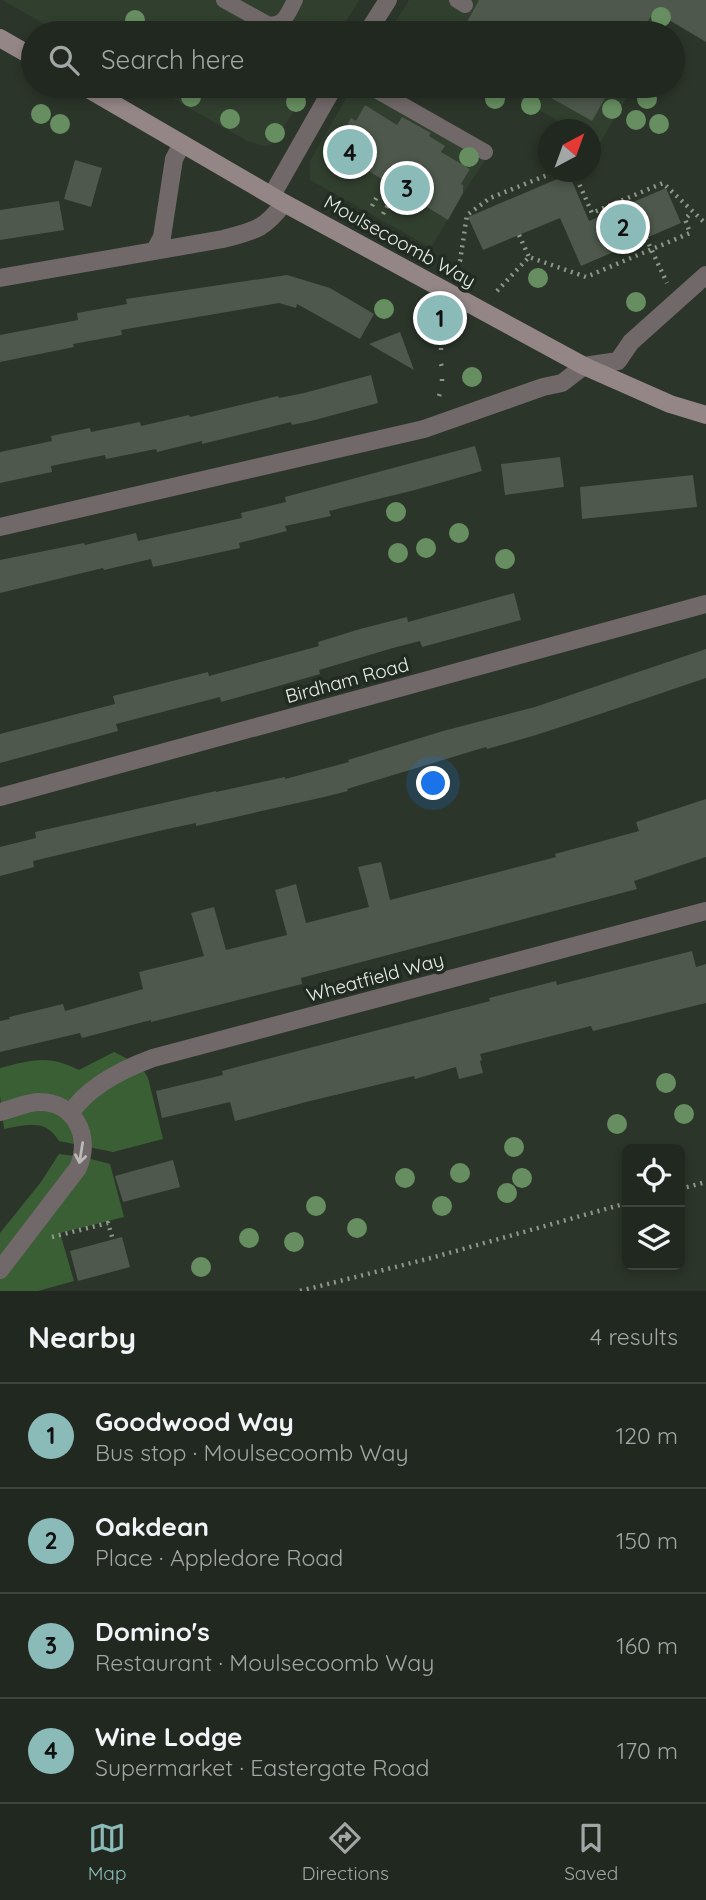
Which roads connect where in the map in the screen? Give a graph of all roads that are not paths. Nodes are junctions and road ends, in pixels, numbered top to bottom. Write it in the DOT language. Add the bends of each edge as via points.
graph roads {
  1 [pos="224,0"];
  2 [pos="295,0"];
  3 [pos="388,0"];
  4 [pos="262,21"];
  5 [pos="283,21"];
  6 [pos="375,21"];
  7 [pos="0,38"];
  8 [pos="21,50"];
  9 [pos="104,98"];
  10 [pos="328,98"];
  11 [pos="390,98"];
  12 [pos="183,144"];
  13 [pos="485,152"];
  14 [pos="278,199"];
  15 [pos="155,250"];
  16 [pos="706,275"];
  17 [pos="0,278"];
  18 [pos="584,366"];
  19 [pos="706,415"];
  20 [pos="0,527"];
  21 [pos="706,604"];
  22 [pos="0,797"];
  23 [pos="706,911"];
  24 [pos="0,1112"];
  25 [pos="70,1114"];
  26 [pos="0,1270"];
  1 -- 4 [label="lane"];
  2 -- 5 [label="lane"];
  3 -- 6 [label="street"];
  7 -- 8 [label="street"];
  9 -- 12 [label="street, Moulsecoomb Way"];
  10 -- 14 [label="street"];
  11 -- 13 [label="lane"];
  12 -- 14 [label="street, Moulsecoomb Way"];
  12 -- 15 [label="street" via="174,159 162,237"];
  14 -- 15 [label="street" via="268,222 257,230"];
  14 -- 18 [label="street, Moulsecoomb Way"];
  15 -- 17 [label="street"];
  16 -- 18 [label="street" via="631,342 618,361"];
  18 -- 19 [label="street, Moulsecoomb Way"];
  18 -- 20 [label="street" via="562,383 424,429"];
  21 -- 22 [label="street, Birdham Road"];
  23 -- 25 [label="street, Wheatfield Way" via="153,1058 99,1086 76,1103"];
  24 -- 25 [label="street" via="39,1102"];
  25 -- 26 [label="street, one-way" via="83,1136 80,1163"];
}
